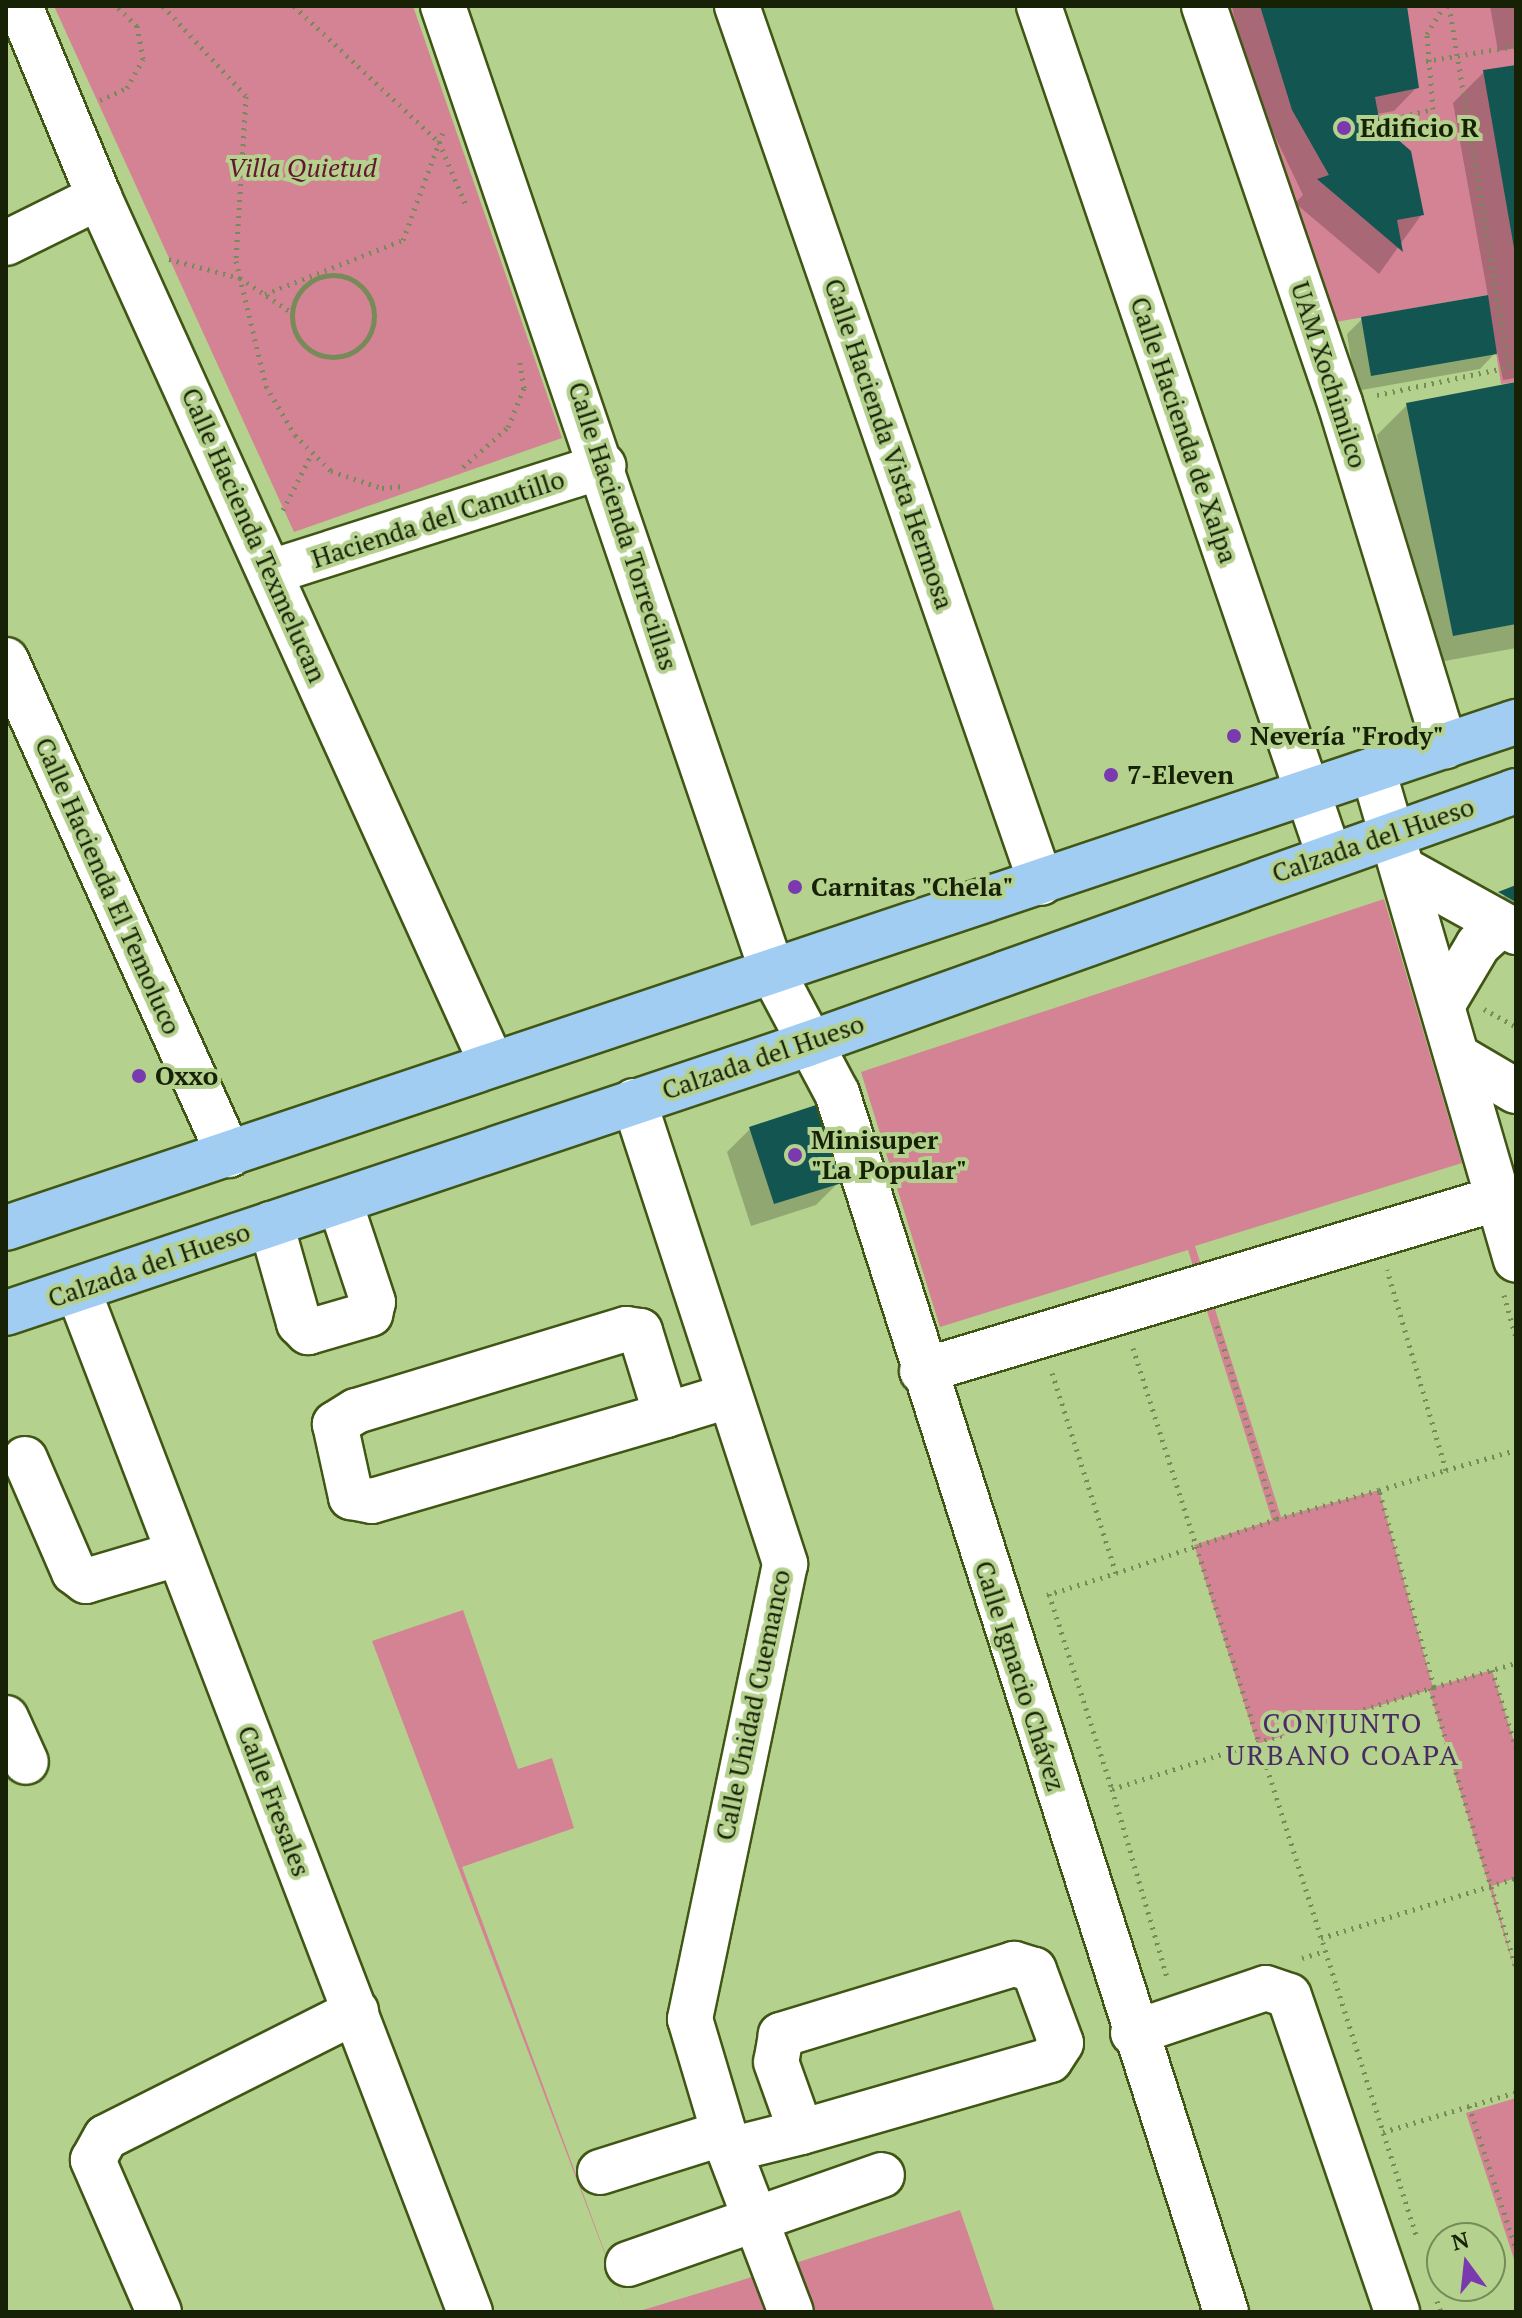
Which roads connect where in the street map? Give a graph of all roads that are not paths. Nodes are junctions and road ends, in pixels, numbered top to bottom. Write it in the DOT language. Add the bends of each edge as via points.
graph roads {
  1 [pos="20,6"];
  2 [pos="443,6"];
  3 [pos="737,6"];
  4 [pos="1039,6"];
  5 [pos="1204,6"];
  6 [pos="99,197"];
  7 [pos="6,243"];
  8 [pos="604,466"];
  9 [pos="267,561"];
  10 [pos="6,660"];
  11 [pos="1516,722"];
  12 [pos="1445,746"];
  13 [pos="1373,770"];
  14 [pos="1516,791"];
  15 [pos="1307,792"];
  16 [pos="1400,852"];
  17 [pos="1329,855"];
  18 [pos="1041,883"];
  19 [pos="1508,928"];
  20 [pos="772,971"];
  21 [pos="1456,1002"];
  22 [pos="809,1043"];
  23 [pos="1458,1057"];
  24 [pos="492,1064"];
  25 [pos="1516,1091"];
  26 [pos="634,1101"];
  27 [pos="229,1155"];
  28 [pos="340,1203"];
  29 [pos="271,1224"];
  30 [pos="1505,1227"];
  31 [pos="6,1228"];
  32 [pos="78,1290"];
  33 [pos="6,1313"];
  34 [pos="922,1371"];
  35 [pos="728,1396"];
  36 [pos="666,1415"];
  37 [pos="25,1459"];
  38 [pos="177,1554"];
  39 [pos="6,1718"];
  40 [pos="26,1762"];
  41 [pos="356,2011"];
  42 [pos="1133,2033"];
  43 [pos="801,2132"];
  44 [pos="726,2142"];
  45 [pos="600,2172"];
  46 [pos="882,2175"];
  47 [pos="757,2219"];
  48 [pos="628,2264"];
  49 [pos="1417,2304"];
  50 [pos="159,2312"];
  51 [pos="470,2312"];
  52 [pos="791,2312"];
  53 [pos="1226,2312"];
  1 -- 6 [label="street, Calle Hacienda Texmelucan"];
  2 -- 8 [label="street, Calle Hacienda Torrecillas"];
  3 -- 18 [label="street, Calle Hacienda Vista Hermosa"];
  4 -- 15 [label="street, Calle Hacienda de Xalpa"];
  5 -- 12 [label="street, UAM Xochimilco" via="1340,403"];
  6 -- 7 [label="street"];
  6 -- 9 [label="street, Calle Hacienda Texmelucan"];
  8 -- 9 [label="street, Hacienda del Canutillo"];
  8 -- 20 [label="street, Calle Hacienda Torrecillas"];
  9 -- 24 [label="street, Calle Hacienda Texmelucan"];
  10 -- 27 [label="street, Calle Hacienda El Temoluco"];
  11 -- 12 [label="main road"];
  12 -- 13 [label="main road"];
  13 -- 15 [label="main road"];
  13 -- 16 [label="street"];
  14 -- 16 [label="main road, Calzada del Hueso"];
  15 -- 17 [label="street, Calle Hacienda de Xalpa"];
  15 -- 18 [label="main road"];
  16 -- 17 [label="main road, Calzada del Hueso"];
  16 -- 19 [label="street"];
  16 -- 21 [label="street"];
  17 -- 22 [label="main road, Calzada del Hueso"];
  18 -- 20 [label="main road"];
  19 -- 21 [label="street" via="1478,945"];
  20 -- 22 [label="street, Calle Hacienda Torrecillas"];
  20 -- 24 [label="main road"];
  21 -- 23 [label="street"];
  22 -- 26 [label="main road, Calzada del Hueso"];
  22 -- 34 [label="street, Calle Ignacio Chávez" via="837,1093"];
  23 -- 25 [label="street"];
  23 -- 30 [label="street"];
  24 -- 27 [label="main road"];
  26 -- 28 [label="main road, Calzada del Hueso"];
  26 -- 35 [label="street, Calle Unidad Cuemanco"];
  27 -- 31 [label="main road"];
  28 -- 29 [label="main road, Calzada del Hueso"];
  28 -- 29 [label="street" via="373,1302 370,1314 308,1332 299,1323"];
  29 -- 32 [label="main road, Calzada del Hueso"];
  30 -- 34 [label="street" via="1376,1235"];
  32 -- 33 [label="main road, Calzada del Hueso"];
  32 -- 38 [label="street, Calle Fresales"];
  34 -- 42 [label="street, Calle Ignacio Chávez"];
  35 -- 36 [label="street"];
  35 -- 44 [label="street, Calle Unidad Cuemanco" via="785,1564 691,1990 696,2051"];
  36 -- 36 [label="street" via="372,1501 351,1497 335,1424 626,1329 640,1331"];
  37 -- 38 [label="street" via="74,1572 86,1581"];
  38 -- 41 [label="street, Calle Fresales"];
  39 -- 40 [label="street"];
  41 -- 50 [label="street" via="106,2137 93,2160"];
  41 -- 51 [label="street, Calle Fresales"];
  42 -- 49 [label="street" via="1266,1988 1289,1996"];
  42 -- 53 [label="street, Calle Ignacio Chávez"];
  43 -- 43 [label="street" via="1050,2060 1061,2043 1034,1970 1014,1964 781,2035 776,2062"];
  43 -- 44 [label="street"];
  44 -- 45 [label="street"];
  44 -- 47 [label="street, Calle Unidad Cuemanco"];
  46 -- 47 [label="street"];
  47 -- 48 [label="street"];
  47 -- 52 [label="street, Calle Unidad Cuemanco"];
}
